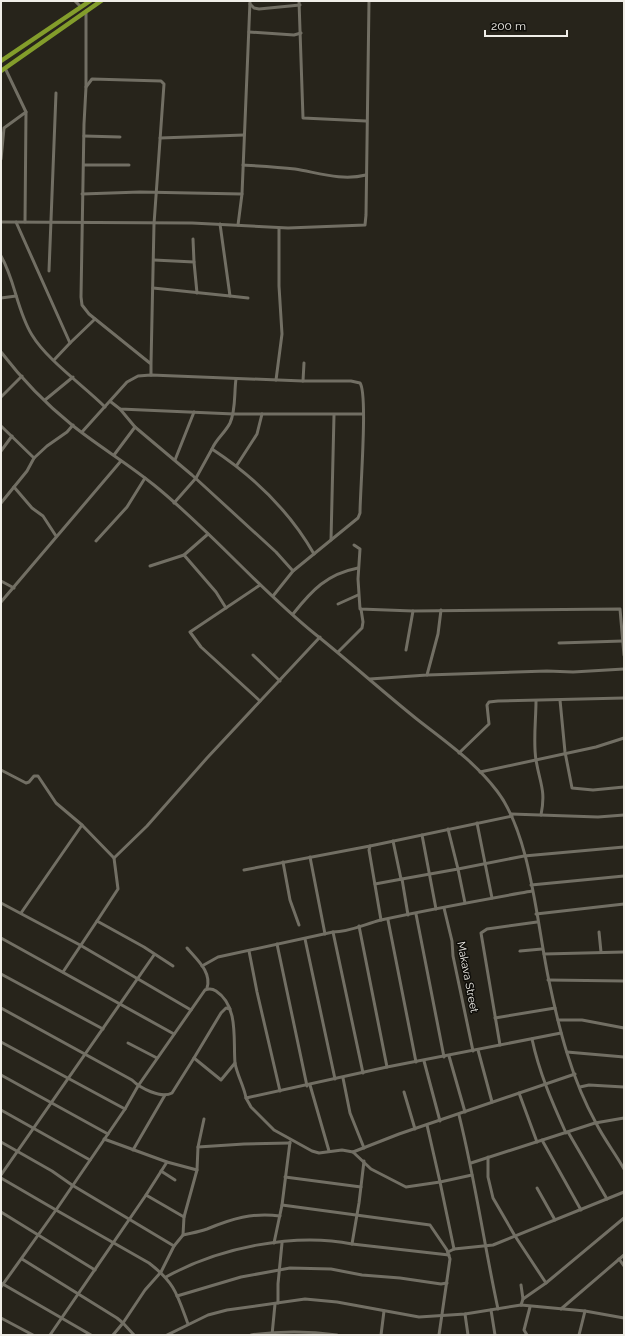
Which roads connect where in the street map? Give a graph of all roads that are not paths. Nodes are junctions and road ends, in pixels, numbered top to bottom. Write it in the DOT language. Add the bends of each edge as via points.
graph roads {
  1 [pos="75,1"];
  2 [pos="90,1"];
  3 [pos="101,1"];
  4 [pos="369,1"];
  5 [pos="250,2"];
  6 [pos="300,3"];
  7 [pos="81,7"];
  8 [pos="86,11"];
  9 [pos="249,32"];
  10 [pos="301,33"];
  11 [pos="7,57"];
  12 [pos="1,61"];
  13 [pos="11,63"];
  14 [pos="3,69"];
  15 [pos="86,73"];
  16 [pos="92,79"];
  17 [pos="86,87"];
  18 [pos="56,93"];
  19 [pos="26,112"];
  20 [pos="366,121"];
  21 [pos="2,129"];
  22 [pos="244,135"];
  23 [pos="84,136"];
  24 [pos="120,137"];
  25 [pos="160,138"];
  26 [pos="1,158"];
  27 [pos="84,165"];
  28 [pos="129,165"];
  29 [pos="243,165"];
  30 [pos="366,175"];
  31 [pos="157,193"];
  32 [pos="82,194"];
  33 [pos="242,194"];
  34 [pos="1,222"];
  35 [pos="16,222"];
  36 [pos="25,222"];
  37 [pos="51,223"];
  38 [pos="82,223"];
  39 [pos="154,224"];
  40 [pos="220,224"];
  41 [pos="238,225"];
  42 [pos="280,228"];
  43 [pos="193,239"];
  44 [pos="1,256"];
  45 [pos="154,260"];
  46 [pos="194,262"];
  47 [pos="49,271"];
  48 [pos="153,288"];
  49 [pos="197,293"];
  50 [pos="16,296"];
  51 [pos="230,296"];
  52 [pos="1,298"];
  53 [pos="248,298"];
  54 [pos="95,319"];
  55 [pos="70,343"];
  56 [pos="1,352"];
  57 [pos="54,360"];
  58 [pos="304,363"];
  59 [pos="151,364"];
  60 [pos="151,375"];
  61 [pos="22,376"];
  62 [pos="73,377"];
  63 [pos="236,379"];
  64 [pos="276,380"];
  65 [pos="303,381"];
  66 [pos="1,397"];
  67 [pos="45,400"];
  68 [pos="111,402"];
  69 [pos="105,407"];
  70 [pos="120,409"];
  71 [pos="194,412"];
  72 [pos="234,414"];
  73 [pos="262,414"];
  74 [pos="363,414"];
  75 [pos="334,415"];
  76 [pos="73,425"];
  77 [pos="1,426"];
  78 [pos="135,427"];
  79 [pos="82,432"];
  80 [pos="12,436"];
  81 [pos="212,449"];
  82 [pos="1,451"];
  83 [pos="114,455"];
  84 [pos="34,458"];
  85 [pos="175,460"];
  86 [pos="121,461"];
  87 [pos="237,466"];
  88 [pos="145,478"];
  89 [pos="196,478"];
  90 [pos="14,487"];
  91 [pos="1,503"];
  92 [pos="174,503"];
  93 [pos="208,534"];
  94 [pos="56,536"];
  95 [pos="331,540"];
  96 [pos="96,541"];
  97 [pos="354,545"];
  98 [pos="184,554"];
  99 [pos="314,554"];
  100 [pos="150,566"];
  101 [pos="358,568"];
  102 [pos="293,571"];
  103 [pos="1,581"];
  104 [pos="260,585"];
  105 [pos="14,588"];
  106 [pos="358,595"];
  107 [pos="272,596"];
  108 [pos="1,602"];
  109 [pos="338,604"];
  110 [pos="226,608"];
  111 [pos="361,609"];
  112 [pos="622,609"];
  113 [pos="441,610"];
  114 [pos="413,612"];
  115 [pos="293,614"];
  116 [pos="320,637"];
  117 [pos="623,641"];
  118 [pos="559,643"];
  119 [pos="406,650"];
  120 [pos="338,652"];
  121 [pos="253,655"];
  122 [pos="624,655"];
  123 [pos="624,669"];
  124 [pos="426,675"];
  125 [pos="370,679"];
  126 [pos="280,681"];
  127 [pos="624,698"];
  128 [pos="560,700"];
  129 [pos="260,701"];
  130 [pos="536,701"];
  131 [pos="624,738"];
  132 [pos="565,752"];
  133 [pos="459,753"];
  134 [pos="535,759"];
  135 [pos="1,770"];
  136 [pos="480,772"];
  137 [pos="624,787"];
  138 [pos="511,815"];
  139 [pos="541,815"];
  140 [pos="624,815"];
  141 [pos="477,823"];
  142 [pos="82,825"];
  143 [pos="448,829"];
  144 [pos="422,835"];
  145 [pos="393,841"];
  146 [pos="370,846"];
  147 [pos="624,847"];
  148 [pos="524,856"];
  149 [pos="310,857"];
  150 [pos="114,858"];
  151 [pos="283,862"];
  152 [pos="485,863"];
  153 [pos="458,869"];
  154 [pos="244,870"];
  155 [pos="430,874"];
  156 [pos="624,876"];
  157 [pos="402,879"];
  158 [pos="375,884"];
  159 [pos="531,885"];
  160 [pos="532,891"];
  161 [pos="492,898"];
  162 [pos="1,902"];
  163 [pos="465,903"];
  164 [pos="624,904"];
  165 [pos="444,908"];
  166 [pos="436,909"];
  167 [pos="21,914"];
  168 [pos="416,914"];
  169 [pos="536,914"];
  170 [pos="408,916"];
  171 [pos="381,920"];
  172 [pos="388,920"];
  173 [pos="97,921"];
  174 [pos="537,922"];
  175 [pos="299,926"];
  176 [pos="359,926"];
  177 [pos="333,932"];
  178 [pos="599,932"];
  179 [pos="326,934"];
  180 [pos="1,938"];
  181 [pos="305,939"];
  182 [pos="277,944"];
  183 [pos="80,945"];
  184 [pos="186,948"];
  185 [pos="542,949"];
  186 [pos="249,951"];
  187 [pos="520,952"];
  188 [pos="602,952"];
  189 [pos="624,952"];
  190 [pos="544,954"];
  191 [pos="154,955"];
  192 [pos="173,966"];
  193 [pos="202,966"];
  194 [pos="63,972"];
  195 [pos="1,974"];
  196 [pos="138,978"];
  197 [pos="548,980"];
  198 [pos="624,981"];
  199 [pos="207,988"];
  200 [pos="120,1002"];
  201 [pos="1,1008"];
  202 [pos="555,1008"];
  203 [pos="230,1009"];
  204 [pos="191,1010"];
  205 [pos="495,1018"];
  206 [pos="558,1020"];
  207 [pos="624,1028"];
  208 [pos="103,1029"];
  209 [pos="562,1033"];
  210 [pos="174,1034"];
  211 [pos="532,1039"];
  212 [pos="1,1042"];
  213 [pos="128,1042"];
  214 [pos="500,1045"];
  215 [pos="478,1050"];
  216 [pos="473,1051"];
  217 [pos="567,1052"];
  218 [pos="85,1053"];
  219 [pos="449,1056"];
  220 [pos="444,1057"];
  221 [pos="624,1057"];
  222 [pos="157,1058"];
  223 [pos="194,1058"];
  224 [pos="424,1061"];
  225 [pos="416,1062"];
  226 [pos="235,1063"];
  227 [pos="387,1067"];
  228 [pos="363,1073"];
  229 [pos="575,1074"];
  230 [pos="1,1075"];
  231 [pos="343,1078"];
  232 [pos="69,1079"];
  233 [pos="335,1080"];
  234 [pos="545,1084"];
  235 [pos="309,1085"];
  236 [pos="138,1086"];
  237 [pos="580,1087"];
  238 [pos="624,1087"];
  239 [pos="280,1091"];
  240 [pos="404,1092"];
  241 [pos="519,1093"];
  242 [pos="165,1095"];
  243 [pos="246,1098"];
  244 [pos="51,1102"];
  245 [pos="492,1102"];
  246 [pos="125,1109"];
  247 [pos="1,1110"];
  248 [pos="466,1112"];
  249 [pos="459,1115"];
  250 [pos="624,1118"];
  251 [pos="204,1119"];
  252 [pos="440,1121"];
  253 [pos="595,1123"];
  254 [pos="427,1125"];
  255 [pos="33,1127"];
  256 [pos="415,1129"];
  257 [pos="567,1133"];
  258 [pos="108,1134"];
  259 [pos="104,1139"];
  260 [pos="542,1140"];
  261 [pos="290,1141"];
  262 [pos="1,1142"];
  263 [pos="537,1142"];
  264 [pos="198,1147"];
  265 [pos="364,1148"];
  266 [pos="133,1150"];
  267 [pos="329,1150"];
  268 [pos="16,1152"];
  269 [pos="353,1152"];
  270 [pos="488,1157"];
  271 [pos="90,1160"];
  272 [pos="364,1161"];
  273 [pos="167,1162"];
  274 [pos="471,1163"];
  275 [pos="624,1169"];
  276 [pos="197,1170"];
  277 [pos="161,1171"];
  278 [pos="1,1174"];
  279 [pos="472,1175"];
  280 [pos="285,1177"];
  281 [pos="1,1178"];
  282 [pos="174,1180"];
  283 [pos="440,1182"];
  284 [pos="72,1185"];
  285 [pos="361,1187"];
  286 [pos="537,1188"];
  287 [pos="624,1192"];
  288 [pos="146,1196"];
  289 [pos="607,1198"];
  290 [pos="282,1205"];
  291 [pos="56,1210"];
  292 [pos="581,1210"];
  293 [pos="1,1212"];
  294 [pos="357,1215"];
  295 [pos="280,1216"];
  296 [pos="184,1217"];
  297 [pos="624,1218"];
  298 [pos="131,1220"];
  299 [pos="555,1220"];
  300 [pos="183,1235"];
  301 [pos="40,1236"];
  302 [pos="515,1236"];
  303 [pos="274,1243"];
  304 [pos="282,1243"];
  305 [pos="114,1244"];
  306 [pos="352,1244"];
  307 [pos="174,1246"];
  308 [pos="484,1246"];
  309 [pos="454,1249"];
  310 [pos="449,1254"];
  311 [pos="624,1255"];
  312 [pos="22,1259"];
  313 [pos="619,1260"];
  314 [pos="624,1266"];
  315 [pos="95,1270"];
  316 [pos="279,1271"];
  317 [pos="161,1272"];
  318 [pos="166,1277"];
  319 [pos="447,1283"];
  320 [pos="546,1283"];
  321 [pos="2,1285"];
  322 [pos="520,1285"];
  323 [pos="79,1294"];
  324 [pos="177,1296"];
  325 [pos="523,1300"];
  326 [pos="277,1304"];
  327 [pos="520,1305"];
  328 [pos="530,1307"];
  329 [pos="498,1308"];
  330 [pos="561,1309"];
  331 [pos="491,1310"];
  332 [pos="384,1311"];
  333 [pos="585,1311"];
  334 [pos="465,1314"];
  335 [pos="441,1316"];
  336 [pos="1,1318"];
  337 [pos="62,1318"];
  338 [pos="624,1318"];
  339 [pos="123,1323"];
  340 [pos="188,1324"];
  341 [pos="169,1334"];
  342 [pos="272,1334"];
  343 [pos="33,1335"];
  344 [pos="50,1335"];
  345 [pos="91,1335"];
  346 [pos="113,1335"];
  347 [pos="134,1335"];
  348 [pos="251,1335"];
  349 [pos="337,1335"];
  350 [pos="381,1335"];
  351 [pos="439,1335"];
  352 [pos="468,1335"];
  353 [pos="495,1335"];
  354 [pos="527,1335"];
  355 [pos="579,1335"];
  1 -- 7 [label="street"];
  2 -- 7 [label="highway"];
  3 -- 8 [label="highway"];
  4 -- 20 [label="street"];
  5 -- 6 [label="street" via="254,8 259,9"];
  5 -- 9 [label="street"];
  6 -- 10 [label="street"];
  7 -- 11 [label="highway"];
  8 -- 13 [label="highway"];
  8 -- 15 [label="street"];
  9 -- 10 [label="street" via="294,35"];
  9 -- 22 [label="street"];
  10 -- 20 [label="street" via="303,118"];
  11 -- 12 [label="highway"];
  11 -- 13 [label="highway"];
  13 -- 14 [label="highway"];
  14 -- 19 [label="street"];
  15 -- 16 [label="street"];
  15 -- 17 [label="street"];
  16 -- 17 [label="street"];
  16 -- 25 [label="street" via="164,82"];
  17 -- 23 [label="street"];
  18 -- 37 [label="street"];
  19 -- 21 [label="street"];
  19 -- 36 [label="street"];
  20 -- 30 [label="street"];
  21 -- 26 [label="street"];
  22 -- 25 [label="street"];
  22 -- 29 [label="street"];
  23 -- 24 [label="street"];
  23 -- 27 [label="street"];
  25 -- 31 [label="street"];
  27 -- 28 [label="street"];
  27 -- 32 [label="street"];
  29 -- 30 [label="street" via="295,169 332,177"];
  29 -- 33 [label="street"];
  30 -- 42 [label="street" via="365,225"];
  31 -- 32 [label="street"];
  31 -- 33 [label="street"];
  31 -- 39 [label="street"];
  32 -- 38 [label="street"];
  33 -- 41 [label="street"];
  34 -- 35 [label="street"];
  35 -- 36 [label="street"];
  35 -- 55 [label="street"];
  36 -- 37 [label="street"];
  37 -- 38 [label="street"];
  37 -- 47 [label="street"];
  38 -- 39 [label="street"];
  38 -- 54 [label="street" via="82,305"];
  39 -- 40 [label="street"];
  39 -- 45 [label="street"];
  40 -- 41 [label="street"];
  40 -- 51 [label="street"];
  41 -- 42 [label="street"];
  42 -- 64 [label="street" via="279,286 282,334"];
  43 -- 46 [label="street"];
  44 -- 50 [label="street" via="8,268"];
  45 -- 46 [label="street"];
  45 -- 48 [label="street"];
  46 -- 49 [label="street"];
  48 -- 49 [label="street"];
  48 -- 59 [label="street"];
  49 -- 51 [label="street"];
  50 -- 52 [label="street"];
  50 -- 57 [label="street" via="31,334"];
  51 -- 53 [label="street"];
  54 -- 55 [label="street"];
  54 -- 59 [label="street"];
  55 -- 57 [label="street"];
  56 -- 61 [label="street"];
  57 -- 62 [label="street"];
  58 -- 65 [label="street"];
  59 -- 60 [label="street"];
  60 -- 63 [label="street"];
  60 -- 68 [label="street" via="131,378"];
  61 -- 66 [label="street"];
  61 -- 67 [label="street"];
  62 -- 67 [label="street"];
  62 -- 69 [label="street"];
  63 -- 64 [label="street"];
  63 -- 72 [label="street"];
  64 -- 65 [label="street"];
  65 -- 74 [label="street" via="358,382 363,388"];
  67 -- 76 [label="street"];
  68 -- 69 [label="street"];
  68 -- 70 [label="street"];
  69 -- 79 [label="street"];
  70 -- 71 [label="street"];
  70 -- 78 [label="street"];
  71 -- 72 [label="street"];
  71 -- 85 [label="street"];
  72 -- 73 [label="street"];
  72 -- 81 [label="street"];
  73 -- 75 [label="street"];
  73 -- 87 [label="street" via="257,434"];
  74 -- 75 [label="street"];
  74 -- 95 [label="street" via="360,512 358,518"];
  75 -- 95 [label="street"];
  76 -- 79 [label="street"];
  76 -- 84 [label="street"];
  77 -- 80 [label="street"];
  78 -- 83 [label="street"];
  78 -- 85 [label="street"];
  79 -- 83 [label="street"];
  80 -- 82 [label="street"];
  80 -- 84 [label="street"];
  81 -- 87 [label="street"];
  81 -- 89 [label="street"];
  83 -- 86 [label="street"];
  84 -- 90 [label="street" via="31,466"];
  85 -- 89 [label="street"];
  86 -- 88 [label="street"];
  86 -- 94 [label="street"];
  87 -- 99 [label="street" via="258,484 286,515"];
  88 -- 92 [label="street"];
  88 -- 96 [label="street" via="127,507"];
  89 -- 92 [label="street"];
  89 -- 102 [label="street"];
  90 -- 91 [label="street"];
  90 -- 94 [label="street" via="32,508 43,516"];
  92 -- 93 [label="street"];
  93 -- 98 [label="street"];
  93 -- 104 [label="street"];
  94 -- 105 [label="street"];
  95 -- 99 [label="street"];
  97 -- 101 [label="street" via="360,549"];
  98 -- 100 [label="street"];
  98 -- 110 [label="street"];
  99 -- 102 [label="street"];
  101 -- 106 [label="street"];
  101 -- 115 [label="street" via="328,578 303,600"];
  102 -- 107 [label="street"];
  103 -- 105 [label="street"];
  104 -- 107 [label="street"];
  104 -- 110 [label="street"];
  105 -- 108 [label="street"];
  106 -- 109 [label="street"];
  106 -- 111 [label="street"];
  107 -- 115 [label="street"];
  110 -- 129 [label="street" via="197,626 190,634"];
  111 -- 114 [label="street"];
  111 -- 120 [label="street" via="362,628"];
  112 -- 113 [label="street"];
  112 -- 117 [label="street"];
  113 -- 114 [label="street"];
  113 -- 124 [label="street" via="438,634"];
  114 -- 119 [label="street"];
  115 -- 116 [label="street"];
  116 -- 120 [label="street"];
  116 -- 126 [label="street"];
  117 -- 118 [label="street"];
  117 -- 122 [label="street"];
  120 -- 125 [label="street"];
  121 -- 126 [label="street"];
  123 -- 124 [label="street"];
  124 -- 125 [label="street"];
  125 -- 133 [label="street"];
  126 -- 129 [label="street"];
  127 -- 128 [label="street"];
  128 -- 130 [label="street"];
  128 -- 132 [label="street"];
  129 -- 150 [label="street" via="147,826"];
  130 -- 133 [label="street" via="489,702 489,724"];
  130 -- 134 [label="street"];
  131 -- 132 [label="street" via="596,747"];
  132 -- 134 [label="street"];
  132 -- 137 [label="street" via="572,788 593,790"];
  133 -- 136 [label="street"];
  134 -- 136 [label="street"];
  134 -- 139 [label="street" via="544,789"];
  135 -- 142 [label="street" via="26,783 34,776 38,776 56,803"];
  136 -- 138 [label="street" via="497,791"];
  138 -- 139 [label="street"];
  138 -- 141 [label="street"];
  138 -- 148 [label="street"];
  139 -- 140 [label="street"];
  141 -- 143 [label="street"];
  141 -- 152 [label="street"];
  142 -- 150 [label="street"];
  142 -- 167 [label="street"];
  143 -- 144 [label="street"];
  143 -- 153 [label="street"];
  144 -- 145 [label="street"];
  144 -- 155 [label="street"];
  145 -- 146 [label="street"];
  145 -- 157 [label="street"];
  146 -- 149 [label="street"];
  146 -- 158 [label="street"];
  147 -- 148 [label="street"];
  148 -- 152 [label="street"];
  148 -- 159 [label="street"];
  149 -- 151 [label="street"];
  149 -- 179 [label="street"];
  150 -- 173 [label="street" via="118,889"];
  151 -- 154 [label="street"];
  151 -- 175 [label="street" via="290,900"];
  152 -- 153 [label="street"];
  152 -- 161 [label="street"];
  153 -- 155 [label="street"];
  153 -- 163 [label="street"];
  155 -- 157 [label="street"];
  155 -- 166 [label="street"];
  156 -- 159 [label="street"];
  157 -- 158 [label="street"];
  157 -- 170 [label="street"];
  158 -- 171 [label="street"];
  159 -- 160 [label="street"];
  160 -- 161 [label="street"];
  160 -- 169 [label="street"];
  161 -- 163 [label="street"];
  162 -- 167 [label="street"];
  163 -- 165 [label="street"];
  164 -- 169 [label="street"];
  165 -- 166 [label="street"];
  165 -- 216 [label="street, Makava Street"];
  166 -- 168 [label="street"];
  167 -- 183 [label="street"];
  168 -- 170 [label="street"];
  168 -- 220 [label="street"];
  169 -- 174 [label="street"];
  170 -- 172 [label="street"];
  171 -- 172 [label="street"];
  171 -- 176 [label="street"];
  172 -- 225 [label="street"];
  173 -- 183 [label="street"];
  173 -- 191 [label="street"];
  174 -- 185 [label="street"];
  174 -- 205 [label="street" via="487,929 481,933"];
  176 -- 177 [label="street" via="345,932"];
  176 -- 227 [label="street"];
  177 -- 179 [label="street"];
  177 -- 228 [label="street"];
  178 -- 188 [label="street"];
  179 -- 181 [label="street"];
  180 -- 194 [label="street"];
  181 -- 182 [label="street"];
  181 -- 233 [label="street"];
  182 -- 186 [label="street"];
  182 -- 235 [label="street"];
  183 -- 194 [label="street"];
  183 -- 196 [label="street"];
  184 -- 193 [label="street"];
  185 -- 187 [label="street"];
  185 -- 190 [label="street"];
  186 -- 193 [label="street" via="218,957"];
  186 -- 239 [label="street"];
  188 -- 189 [label="street"];
  188 -- 190 [label="street"];
  190 -- 197 [label="street"];
  191 -- 192 [label="street"];
  191 -- 196 [label="street"];
  193 -- 199 [label="street" via="209,981"];
  194 -- 200 [label="street"];
  195 -- 208 [label="street"];
  196 -- 200 [label="street"];
  196 -- 204 [label="street"];
  197 -- 198 [label="street"];
  197 -- 202 [label="street"];
  199 -- 203 [label="street" via="220,993"];
  199 -- 204 [label="street"];
  200 -- 208 [label="street"];
  200 -- 210 [label="street"];
  201 -- 218 [label="street"];
  202 -- 205 [label="street"];
  202 -- 206 [label="street"];
  203 -- 223 [label="street" via="226,1008 221,1013"];
  203 -- 226 [label="street"];
  204 -- 210 [label="street"];
  205 -- 214 [label="street"];
  206 -- 207 [label="street" via="582,1020"];
  206 -- 209 [label="street"];
  208 -- 218 [label="street"];
  209 -- 211 [label="street"];
  209 -- 217 [label="street"];
  210 -- 222 [label="street"];
  211 -- 214 [label="street"];
  211 -- 234 [label="street"];
  212 -- 232 [label="street"];
  213 -- 222 [label="street"];
  214 -- 215 [label="street"];
  215 -- 216 [label="street"];
  215 -- 245 [label="street"];
  216 -- 219 [label="street"];
  217 -- 221 [label="street"];
  217 -- 229 [label="street"];
  218 -- 232 [label="street"];
  218 -- 236 [label="street"];
  219 -- 220 [label="street"];
  219 -- 248 [label="street"];
  220 -- 224 [label="street"];
  222 -- 236 [label="street"];
  223 -- 226 [label="street" via="221,1080"];
  223 -- 242 [label="street" via="172,1093"];
  224 -- 225 [label="street"];
  224 -- 252 [label="street"];
  225 -- 227 [label="street"];
  226 -- 243 [label="street"];
  227 -- 228 [label="street"];
  228 -- 231 [label="street"];
  229 -- 234 [label="street"];
  229 -- 237 [label="street"];
  230 -- 244 [label="street"];
  231 -- 233 [label="street"];
  231 -- 265 [label="street" via="350,1113"];
  232 -- 244 [label="street"];
  232 -- 246 [label="street"];
  233 -- 235 [label="street"];
  234 -- 241 [label="street"];
  234 -- 257 [label="street"];
  235 -- 239 [label="street"];
  235 -- 267 [label="street"];
  236 -- 242 [label="street"];
  236 -- 246 [label="street"];
  237 -- 238 [label="street"];
  237 -- 253 [label="street"];
  239 -- 243 [label="street"];
  240 -- 256 [label="street"];
  241 -- 245 [label="street"];
  241 -- 263 [label="street"];
  242 -- 266 [label="street"];
  243 -- 261 [label="street" via="251,1107 274,1130"];
  244 -- 255 [label="street"];
  244 -- 258 [label="street"];
  245 -- 248 [label="street"];
  246 -- 258 [label="street"];
  247 -- 255 [label="street"];
  248 -- 249 [label="street"];
  249 -- 252 [label="street"];
  249 -- 274 [label="street"];
  250 -- 253 [label="street"];
  251 -- 264 [label="street"];
  252 -- 254 [label="street"];
  253 -- 257 [label="street"];
  253 -- 275 [label="street"];
  254 -- 256 [label="street"];
  254 -- 283 [label="street"];
  255 -- 268 [label="street"];
  255 -- 271 [label="street"];
  256 -- 265 [label="street"];
  257 -- 260 [label="street"];
  257 -- 289 [label="street"];
  258 -- 259 [label="street"];
  259 -- 266 [label="street"];
  259 -- 271 [label="street"];
  260 -- 263 [label="street"];
  260 -- 292 [label="street"];
  261 -- 264 [label="street"];
  261 -- 267 [label="street" via="312,1151"];
  261 -- 280 [label="street"];
  262 -- 268 [label="street"];
  263 -- 270 [label="street"];
  264 -- 276 [label="street"];
  265 -- 269 [label="street"];
  266 -- 273 [label="street"];
  267 -- 269 [label="street"];
  268 -- 278 [label="street"];
  268 -- 284 [label="street" via="52,1170"];
  269 -- 272 [label="street"];
  270 -- 274 [label="street"];
  270 -- 302 [label="street" via="488,1177 493,1198"];
  271 -- 284 [label="street"];
  272 -- 283 [label="street" via="371,1169 406,1187"];
  272 -- 285 [label="street"];
  273 -- 276 [label="street"];
  273 -- 277 [label="street"];
  274 -- 279 [label="street"];
  276 -- 296 [label="street"];
  277 -- 282 [label="street"];
  277 -- 288 [label="street"];
  279 -- 283 [label="street"];
  279 -- 308 [label="street" via="480,1207"];
  280 -- 285 [label="street"];
  280 -- 290 [label="street"];
  281 -- 291 [label="street"];
  283 -- 309 [label="street"];
  284 -- 291 [label="street"];
  284 -- 298 [label="street"];
  285 -- 294 [label="street"];
  286 -- 299 [label="street"];
  287 -- 289 [label="street"];
  288 -- 296 [label="street"];
  288 -- 298 [label="street"];
  289 -- 292 [label="street"];
  290 -- 294 [label="street"];
  290 -- 295 [label="street"];
  291 -- 301 [label="street"];
  291 -- 305 [label="street"];
  292 -- 299 [label="street"];
  293 -- 301 [label="street"];
  294 -- 306 [label="street"];
  294 -- 310 [label="street" via="430,1226"];
  295 -- 300 [label="street" via="238,1217"];
  295 -- 303 [label="street"];
  296 -- 300 [label="street"];
  297 -- 320 [label="street"];
  298 -- 305 [label="street"];
  298 -- 307 [label="street"];
  299 -- 302 [label="street"];
  300 -- 307 [label="street"];
  301 -- 312 [label="street"];
  301 -- 315 [label="street"];
  302 -- 308 [label="street"];
  302 -- 320 [label="street"];
  303 -- 304 [label="street"];
  303 -- 318 [label="street" via="215,1256"];
  304 -- 306 [label="street" via="314,1239"];
  304 -- 316 [label="street"];
  305 -- 315 [label="street"];
  305 -- 317 [label="street"];
  306 -- 310 [label="street"];
  307 -- 317 [label="street"];
  308 -- 309 [label="street"];
  308 -- 329 [label="street"];
  309 -- 310 [label="street"];
  310 -- 319 [label="street"];
  311 -- 313 [label="street"];
  312 -- 321 [label="street"];
  312 -- 323 [label="street"];
  313 -- 314 [label="street"];
  313 -- 330 [label="street"];
  315 -- 323 [label="street"];
  316 -- 319 [label="street" via="290,1268 331,1270"];
  316 -- 324 [label="street" via="241,1277"];
  316 -- 326 [label="street"];
  317 -- 318 [label="street"];
  317 -- 339 [label="street" via="145,1290"];
  318 -- 324 [label="street"];
  319 -- 335 [label="street"];
  320 -- 325 [label="street"];
  321 -- 337 [label="street"];
  322 -- 325 [label="street"];
  323 -- 337 [label="street"];
  323 -- 339 [label="street"];
  324 -- 340 [label="street"];
  325 -- 327 [label="street"];
  326 -- 332 [label="street" via="305,1299"];
  326 -- 340 [label="street" via="227,1310"];
  326 -- 342 [label="street"];
  327 -- 328 [label="street"];
  327 -- 329 [label="street"];
  328 -- 330 [label="street"];
  328 -- 354 [label="street" via="524,1330"];
  329 -- 331 [label="street"];
  330 -- 333 [label="street"];
  331 -- 334 [label="street"];
  331 -- 353 [label="street"];
  332 -- 335 [label="street" via="419,1317"];
  332 -- 350 [label="street"];
  333 -- 338 [label="street"];
  333 -- 355 [label="street"];
  334 -- 335 [label="street"];
  334 -- 352 [label="street"];
  335 -- 351 [label="street"];
  336 -- 343 [label="street"];
  337 -- 344 [label="street"];
  337 -- 345 [label="street"];
  339 -- 346 [label="street"];
  339 -- 347 [label="street"];
  340 -- 341 [label="street"];
  342 -- 348 [label="street"];
  342 -- 349 [label="street" via="306,1331"];
}
